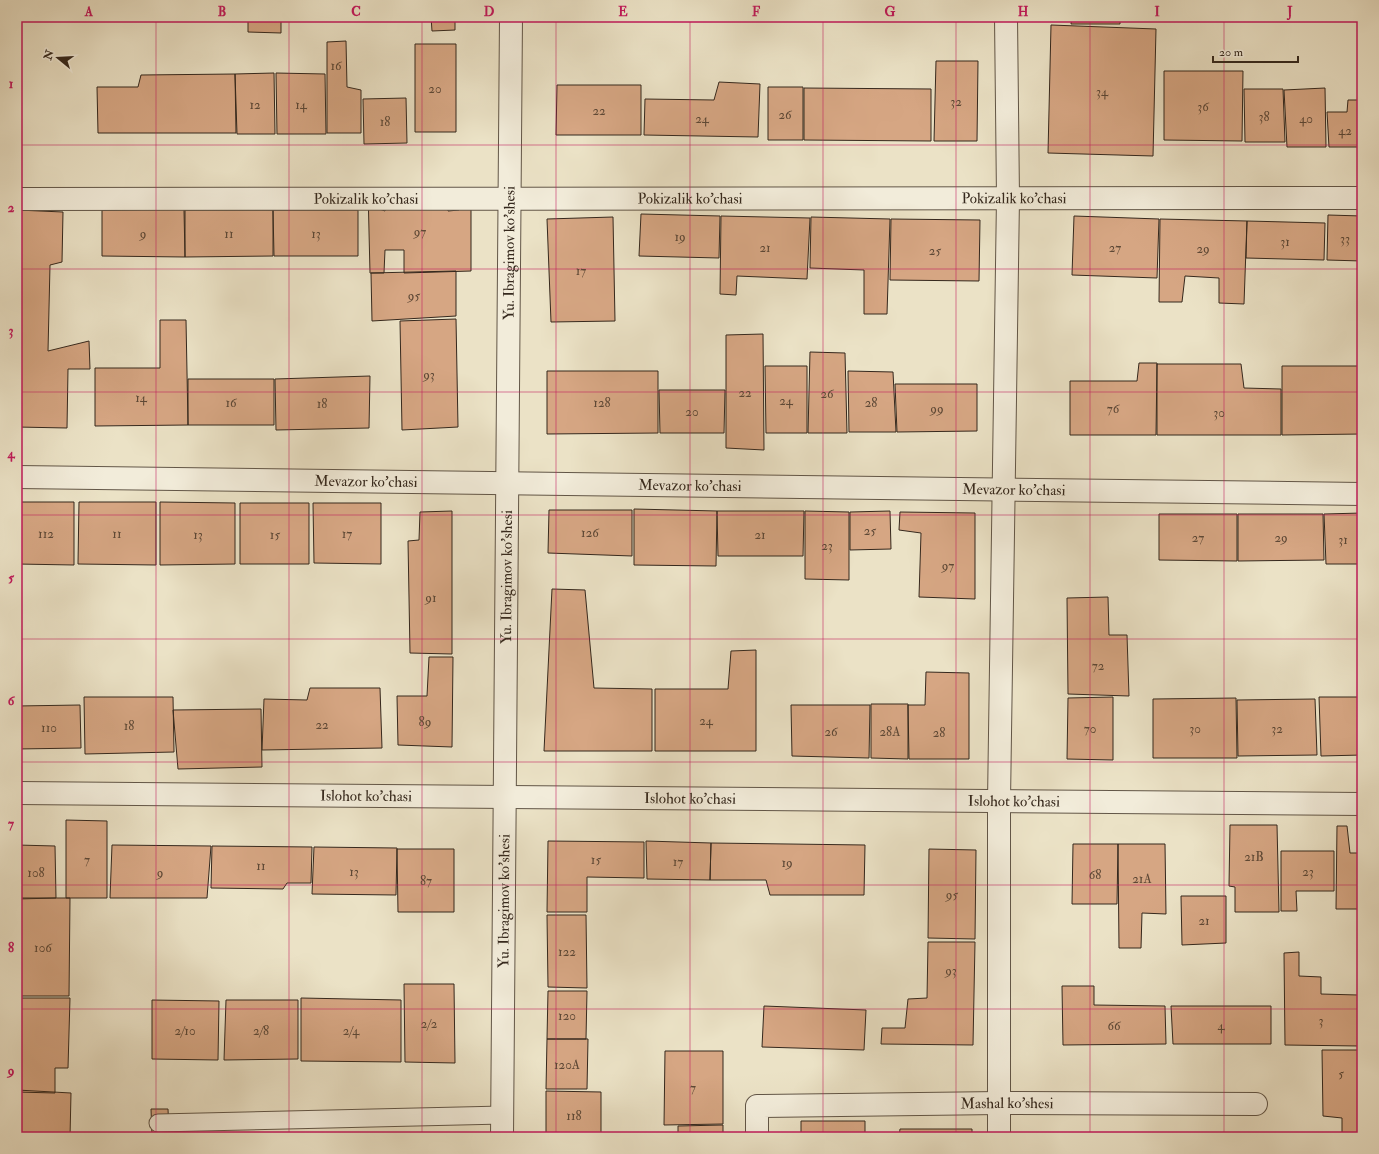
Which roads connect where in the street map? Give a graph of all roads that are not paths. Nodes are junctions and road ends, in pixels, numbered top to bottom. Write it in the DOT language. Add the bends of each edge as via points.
graph roads {
  1 [pos="511,17"];
  2 [pos="1006,17"];
  3 [pos="509,198"];
  4 [pos="1008,198"];
  5 [pos="1362,198"];
  6 [pos="17,199"];
  7 [pos="17,477"];
  8 [pos="507,483"];
  9 [pos="1004,489"];
  10 [pos="1362,494"];
  11 [pos="17,793"];
  12 [pos="504,797"];
  13 [pos="999,801"];
  14 [pos="1362,804"];
  15 [pos="999,1102"];
  16 [pos="1256,1104"];
  17 [pos="503,1116"];
  18 [pos="158,1123"];
  19 [pos="502,1137"];
  20 [pos="757,1137"];
  21 [pos="999,1137"];
  1 -- 3 [label="street, Yu. Ibragimov ko'shesi"];
  2 -- 4 [label="street"];
  3 -- 4 [label="street, Pokizalik ko'chasi"];
  3 -- 6 [label="street, Pokizalik ko'chasi"];
  3 -- 8 [label="street, Yu. Ibragimov ko'shesi"];
  4 -- 5 [label="street, Pokizalik ko'chasi"];
  4 -- 9 [label="street"];
  7 -- 8 [label="street, Mevazor ko'chasi"];
  8 -- 9 [label="street, Mevazor ko'chasi"];
  8 -- 12 [label="street, Yu. Ibragimov ko'shesi"];
  9 -- 10 [label="street, Mevazor ko'chasi"];
  9 -- 13 [label="street"];
  11 -- 12 [label="street, Islohot ko'chasi"];
  12 -- 13 [label="street, Islohot ko'chasi"];
  12 -- 17 [label="street, Yu. Ibragimov ko'shesi"];
  13 -- 14 [label="street, Islohot ko'chasi"];
  13 -- 15 [label="street"];
  15 -- 16 [label="street, Mashal ko'shesi"];
  15 -- 20 [label="street, Mashal ko'shesi" via="757,1106"];
  15 -- 21 [label="street"];
  17 -- 18 [label="lane"];
  17 -- 19 [label="street, Yu. Ibragimov ko'shesi"];
}
